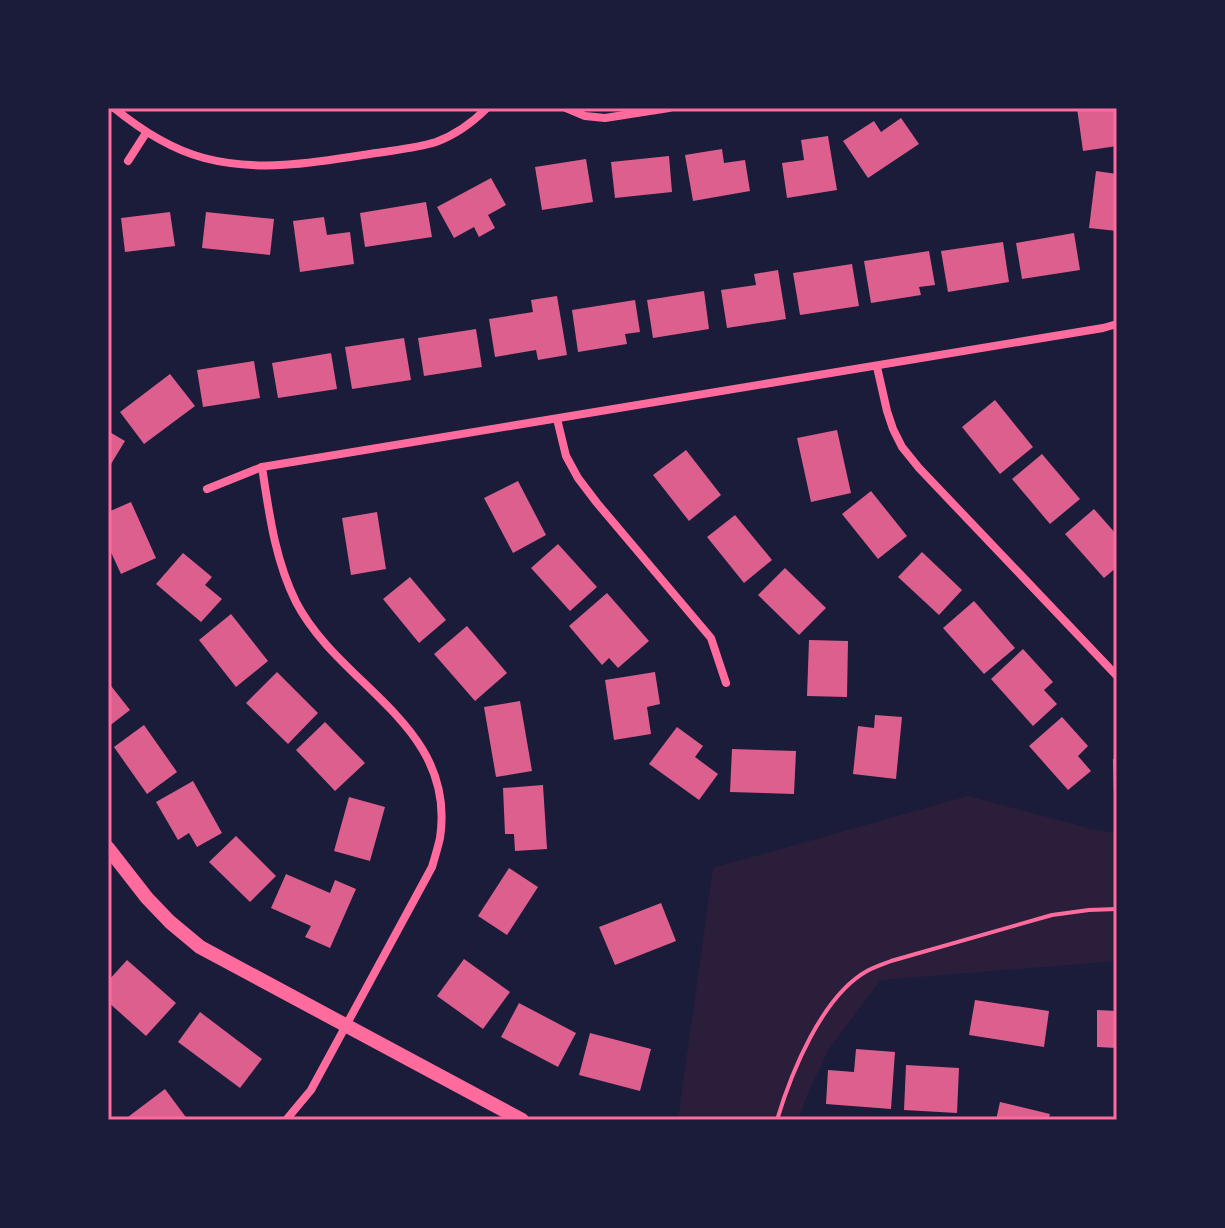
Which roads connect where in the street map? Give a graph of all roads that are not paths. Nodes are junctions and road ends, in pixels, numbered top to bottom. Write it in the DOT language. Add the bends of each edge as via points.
graph roads {
  1 [pos="114,108"];
  2 [pos="487,108"];
  3 [pos="566,108"];
  4 [pos="669,108"];
  5 [pos="146,133"];
  6 [pos="128,161"];
  7 [pos="1117,324"];
  8 [pos="877,367"];
  9 [pos="557,419"];
  10 [pos="262,467"];
  11 [pos="207,489"];
  12 [pos="1117,676"];
  13 [pos="726,683"];
  14 [pos="108,848"];
  15 [pos="347,1027"];
  16 [pos="286,1120"];
  17 [pos="522,1120"];
  1 -- 5 [label="street"];
  2 -- 5 [label="street" via="437,141 313,163 227,163"];
  3 -- 4 [label="street" via="605,118"];
  5 -- 6 [label="street"];
  7 -- 8 [label="street"];
  8 -- 9 [label="street"];
  8 -- 12 [label="street" via="902,447"];
  9 -- 10 [label="street"];
  9 -- 13 [label="street" via="578,478 711,638"];
  10 -- 11 [label="street"];
  10 -- 15 [label="street" via="277,551 297,603 329,648 413,732 427,755 442,810 432,867"];
  14 -- 15 [label="street" via="147,898 200,947"];
  15 -- 16 [label="street" via="311,1090"];
  15 -- 17 [label="street"];
}
